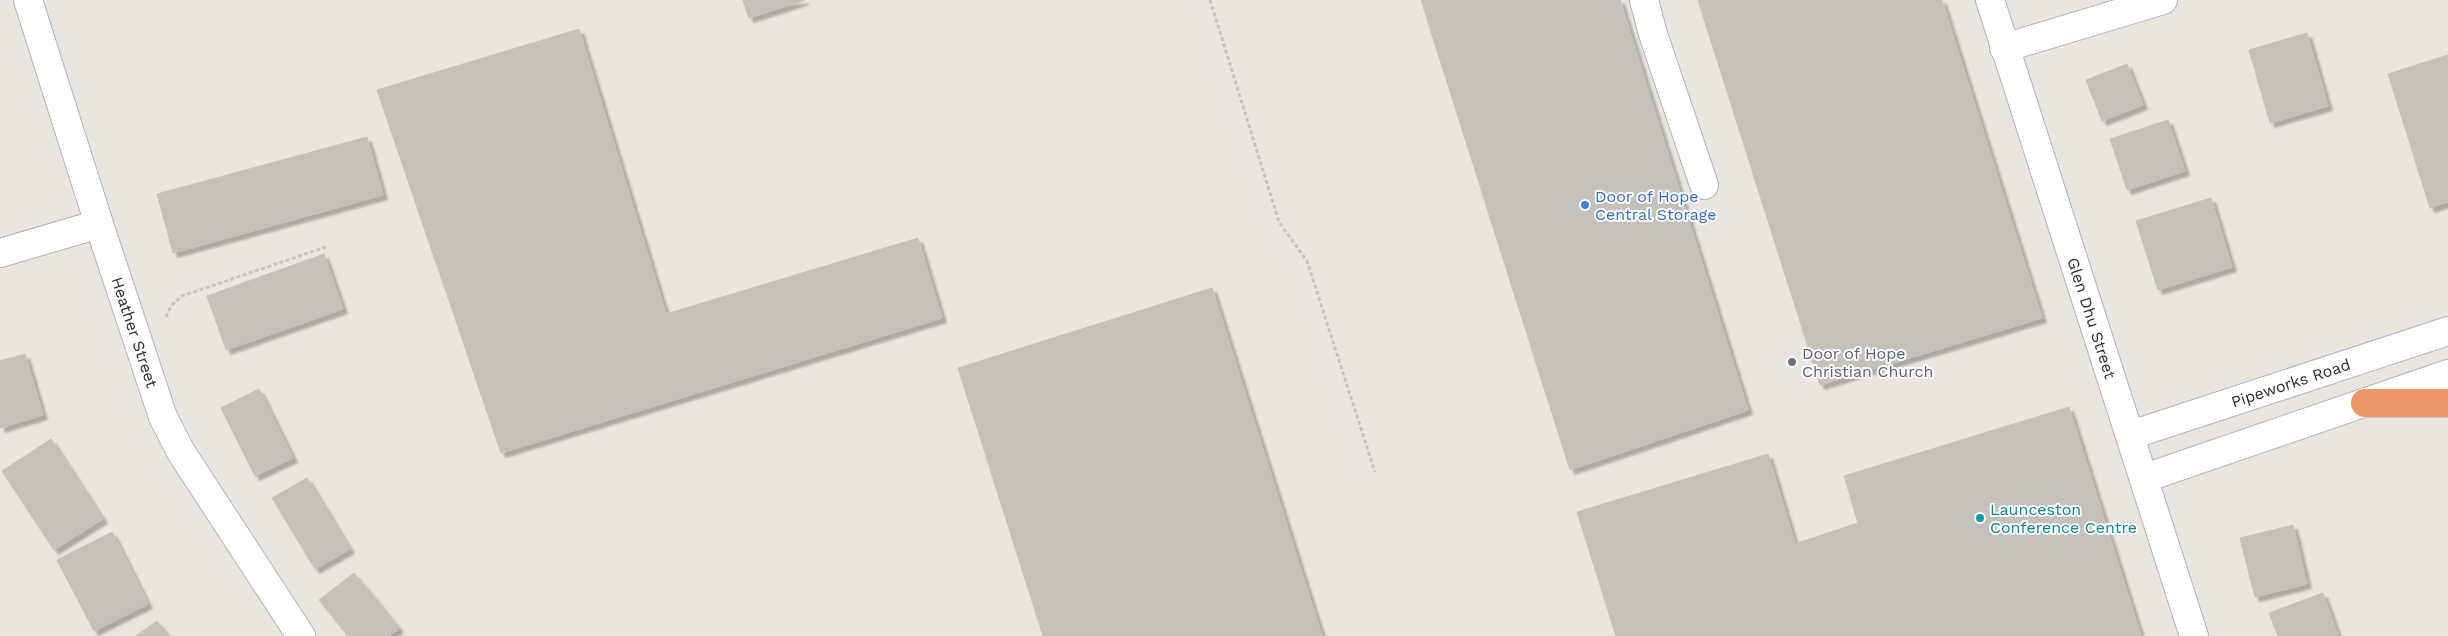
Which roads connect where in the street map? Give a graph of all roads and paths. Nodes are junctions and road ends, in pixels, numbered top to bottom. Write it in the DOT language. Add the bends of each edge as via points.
graph roads {
  1 [pos="28,0"];
  2 [pos="1210,0"];
  3 [pos="1644,0"];
  4 [pos="1990,0"];
  5 [pos="2163,0"];
  6 [pos="2004,48"];
  7 [pos="1704,185"];
  8 [pos="99,224"];
  9 [pos="326,247"];
  10 [pos="0,253"];
  11 [pos="164,320"];
  12 [pos="2448,331"];
  13 [pos="2448,374"];
  14 [pos="2366,403"];
  15 [pos="2448,403"];
  16 [pos="2132,435"];
  17 [pos="1374,472"];
  18 [pos="2145,478"];
  19 [pos="301,636"];
  20 [pos="2194,636"];
  1 -- 8 [label="street, Heather Street"];
  2 -- 17 [label="path" via="1279,222 1307,261"];
  3 -- 7 [label="street"];
  4 -- 6 [label="street, Glen Dhu Street"];
  5 -- 6 [label="street"];
  6 -- 16 [label="street, Glen Dhu Street"];
  8 -- 10 [label="street"];
  8 -- 19 [label="street, Heather Street" via="163,416 181,452"];
  9 -- 11 [label="path" via="182,296 171,306"];
  12 -- 16 [label="street, Pipeworks Road"];
  13 -- 14 [label="street"];
  14 -- 15 [label="highway"];
  14 -- 18 [label="street"];
  16 -- 18 [label="street, Glen Dhu Street"];
  18 -- 20 [label="street, Glen Dhu Street"];
}
